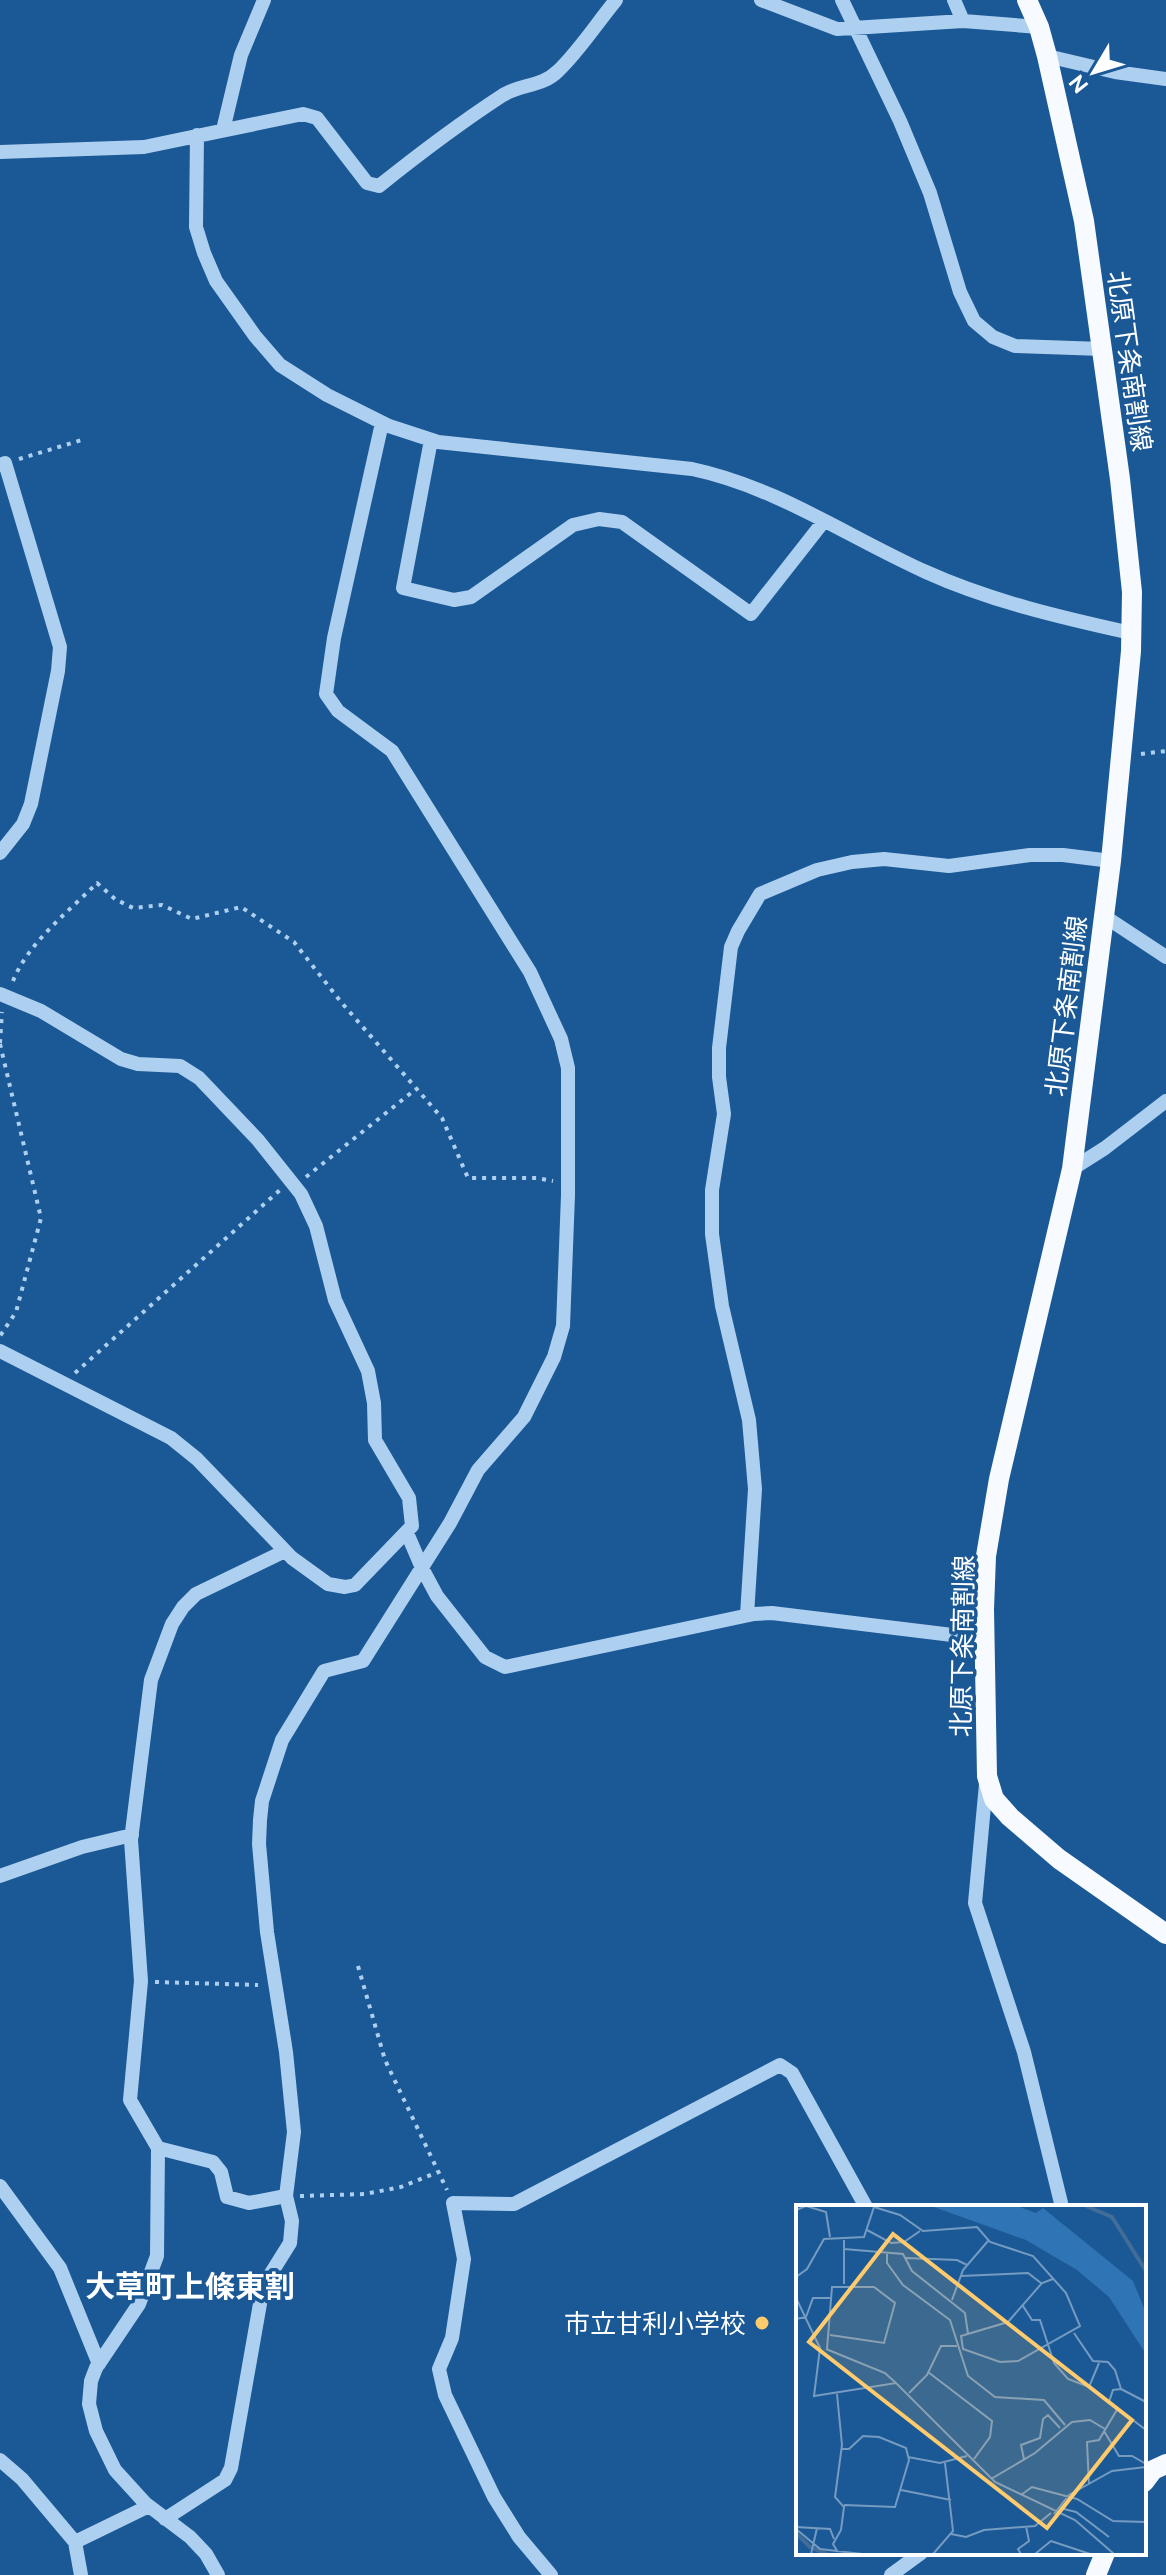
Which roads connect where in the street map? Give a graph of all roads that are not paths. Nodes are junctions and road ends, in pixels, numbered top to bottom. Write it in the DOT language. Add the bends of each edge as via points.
graph roads {
  1 [pos="264,0"];
  2 [pos="616,0"];
  3 [pos="761,0"];
  4 [pos="842,0"];
  5 [pos="954,0"];
  6 [pos="1027,0"];
  7 [pos="963,21"];
  8 [pos="1039,27"];
  9 [pos="856,29"];
  10 [pos="1047,56"];
  11 [pos="1166,79"];
  12 [pos="223,130"];
  13 [pos="197,135"];
  14 [pos="0,152"];
  15 [pos="1102,349"];
  16 [pos="382,423"];
  17 [pos="431,440"];
  18 [pos="3,464"];
  19 [pos="824,521"];
  20 [pos="1131,633"];
  21 [pos="0,853"];
  22 [pos="1111,861"];
  23 [pos="1104,916"];
  24 [pos="1166,957"];
  25 [pos="4,995"];
  26 [pos="1166,1101"];
  27 [pos="1072,1169"];
  28 [pos="0,1351"];
  29 [pos="407,1533"];
  30 [pos="285,1551"];
  31 [pos="422,1568"];
  32 [pos="747,1615"];
  33 [pos="985,1639"];
  34 [pos="987,1776"];
  35 [pos="132,1835"];
  36 [pos="0,1876"];
  37 [pos="1166,1934"];
  38 [pos="158,2148"];
  39 [pos="0,2186"];
  40 [pos="286,2196"];
  41 [pos="865,2205"];
  42 [pos="1062,2205"];
  43 [pos="99,2364"];
  44 [pos="0,2460"];
  45 [pos="1166,2464"];
  46 [pos="1146,2475"];
  47 [pos="149,2506"];
  48 [pos="165,2519"];
  49 [pos="75,2542"];
  50 [pos="918,2555"];
  51 [pos="1104,2555"];
  52 [pos="81,2575"];
  53 [pos="218,2575"];
  54 [pos="551,2575"];
  55 [pos="891,2575"];
  56 [pos="1096,2575"];
  1 -- 12 [label="street" via="241,55"];
  2 -- 12 [label="street" via="557,72 505,94 379,186 367,183 317,118 303,114"];
  3 -- 9 [label="street" via="837,29"];
  4 -- 9 [label="street"];
  5 -- 7 [label="street"];
  6 -- 8 [label="main road, 北原下条南割線"];
  7 -- 8 [label="street"];
  7 -- 9 [label="street"];
  8 -- 10 [label="main road, 北原下条南割線"];
  9 -- 15 [label="street" via="930,193 974,321 1015,346"];
  10 -- 11 [label="street"];
  10 -- 15 [label="main road, 北原下条南割線" via="1084,221"];
  12 -- 13 [label="street"];
  13 -- 14 [label="street" via="144,147"];
  13 -- 16 [label="street" via="196,227 216,281 280,365"];
  15 -- 20 [label="main road, 北原下条南割線" via="1132,592"];
  16 -- 17 [label="street"];
  16 -- 31 [label="street" via="326,694 338,711 392,751 530,972 561,1039 568,1068 563,1326 554,1357 524,1417 478,1470"];
  17 -- 19 [label="street" via="718,474"];
  17 -- 19 [label="street" via="403,588 454,600 471,597 573,525 599,519 622,522 751,614"];
  18 -- 21 [label="street" via="60,647 31,804"];
  19 -- 20 [label="street" via="931,574"];
  20 -- 22 [label="main road, 北原下条南割線"];
  22 -- 23 [label="main road, 北原下条南割線"];
  22 -- 32 [label="street" via="1041,855 949,866 884,859 852,862 760,894 738,931 731,947 719,1048 724,1114 712,1190 712,1234 722,1306 749,1420 755,1489"];
  23 -- 24 [label="street"];
  23 -- 27 [label="main road, 北原下条南割線"];
  25 -- 29 [label="street" via="121,1059 180,1066 199,1078 292,1184 316,1226 335,1300 368,1371 375,1440 412,1506"];
  26 -- 27 [label="street"];
  27 -- 33 [label="main road, 北原下条南割線" via="999,1479 986,1556"];
  28 -- 30 [label="street" via="171,1438"];
  29 -- 30 [label="street" via="355,1585 345,1587 328,1584"];
  29 -- 31 [label="street"];
  30 -- 35 [label="street" via="196,1594 172,1624 151,1680"];
  31 -- 32 [label="street" via="485,1657 505,1667"];
  31 -- 40 [label="street" via="363,1661 324,1671 282,1740 262,1801 259,1844 267,1932 294,2132"];
  32 -- 33 [label="street" via="772,1613"];
  33 -- 34 [label="main road, 北原下条南割線"];
  34 -- 37 [label="main road, 北原下条南割線" via="994,1799 1010,1817 1059,1859"];
  34 -- 42 [label="street" via="975,1903 1024,2052"];
  35 -- 36 [label="street"];
  35 -- 38 [label="street" via="141,1981 130,2100"];
  38 -- 40 [label="street" via="213,2162 227,2197 249,2203"];
  38 -- 43 [label="street" via="157,2256 139,2304"];
  39 -- 43 [label="street" via="60,2268"];
  40 -- 48 [label="street" via="290,2243 261,2298 231,2468 225,2480"];
  41 -- 54 [label="street" via="792,2073 780,2065 514,2204 453,2203 464,2259 452,2338 439,2369 445,2395 494,2497"];
  43 -- 47 [label="street" via="89,2404 96,2431 115,2470"];
  44 -- 49 [label="street"];
  45 -- 46 [label="main road"];
  47 -- 48 [label="street"];
  47 -- 49 [label="street"];
  48 -- 53 [label="street" via="190,2537"];
  49 -- 52 [label="street"];
  50 -- 55 [label="street"];
  51 -- 56 [label="main road"];
}
